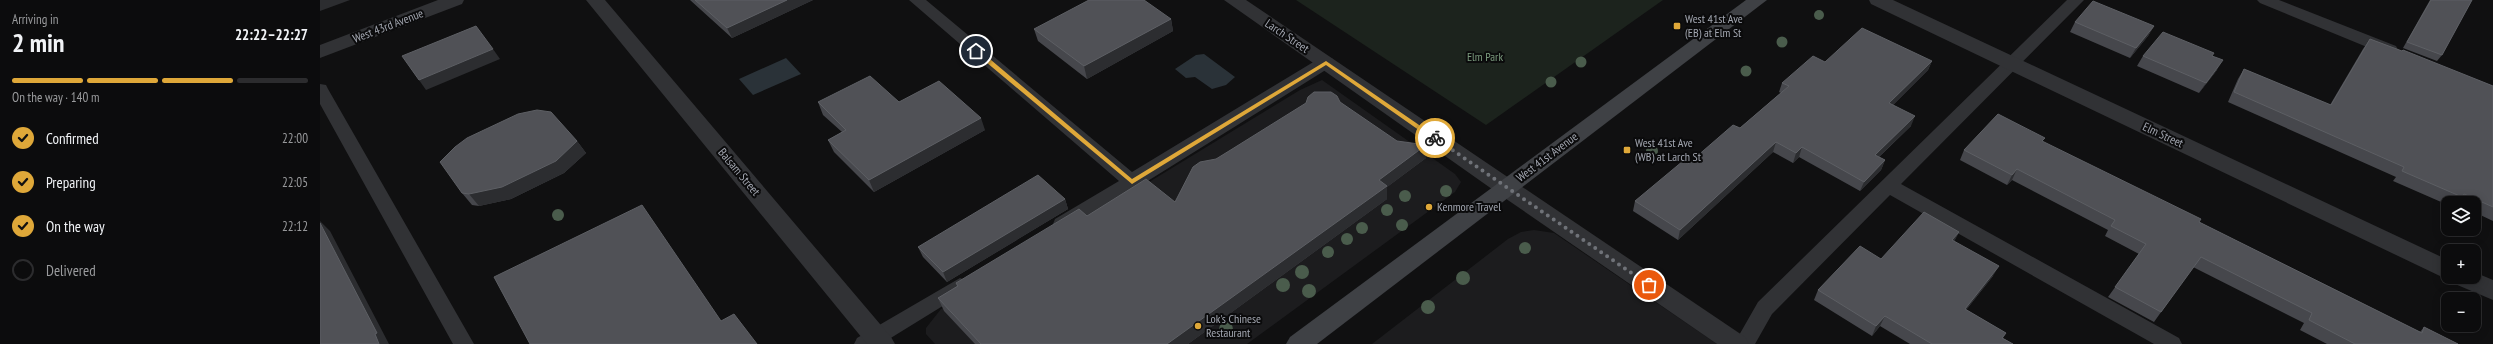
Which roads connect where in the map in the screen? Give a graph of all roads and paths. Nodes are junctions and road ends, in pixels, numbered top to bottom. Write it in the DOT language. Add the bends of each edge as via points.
graph roads {
  1 [pos="455,0"];
  2 [pos="595,0"];
  3 [pos="917,0"];
  4 [pos="1233,0"];
  5 [pos="1758,0"];
  6 [pos="1878,0"];
  7 [pos="2076,0"];
  8 [pos="2265,0"];
  9 [pos="320,52"];
  10 [pos="2405,56"];
  11 [pos="1326,62"];
  12 [pos="2012,64"];
  13 [pos="320,89"];
  14 [pos="1132,182"];
  15 [pos="1889,186"];
  16 [pos="1507,188"];
  17 [pos="1044,235"];
  18 [pos="2441,267"];
  19 [pos="978,276"];
  20 [pos="2478,284"];
  21 [pos="2493,291"];
  22 [pos="874,342"];
  23 [pos="464,344"];
  24 [pos="1300,344"];
  25 [pos="1736,344"];
  26 [pos="1744,344"];
  27 [pos="2172,344"];
  1 -- 9 [label="street, West 43rd Avenue"];
  2 -- 22 [label="street, Balsam Street"];
  3 -- 14 [label="lane"];
  4 -- 11 [label="street, Larch Street"];
  5 -- 16 [label="main road, West 41st Avenue"];
  6 -- 12 [label="street, Elm Street"];
  7 -- 12 [label="lane"];
  8 -- 10 [label="lane"];
  11 -- 14 [label="lane"];
  11 -- 16 [label="street, Larch Street"];
  12 -- 15 [label="lane"];
  12 -- 18 [label="street, Elm Street"];
  13 -- 23 [label="lane"];
  14 -- 17 [label="lane"];
  15 -- 26 [label="lane" via="1765,308"];
  15 -- 27 [label="lane"];
  16 -- 24 [label="main road, West 41st Avenue"];
  16 -- 25 [label="street, Larch Street"];
  19 -- 22 [label="lane"];
  20 -- 21 [label="street"];
}
